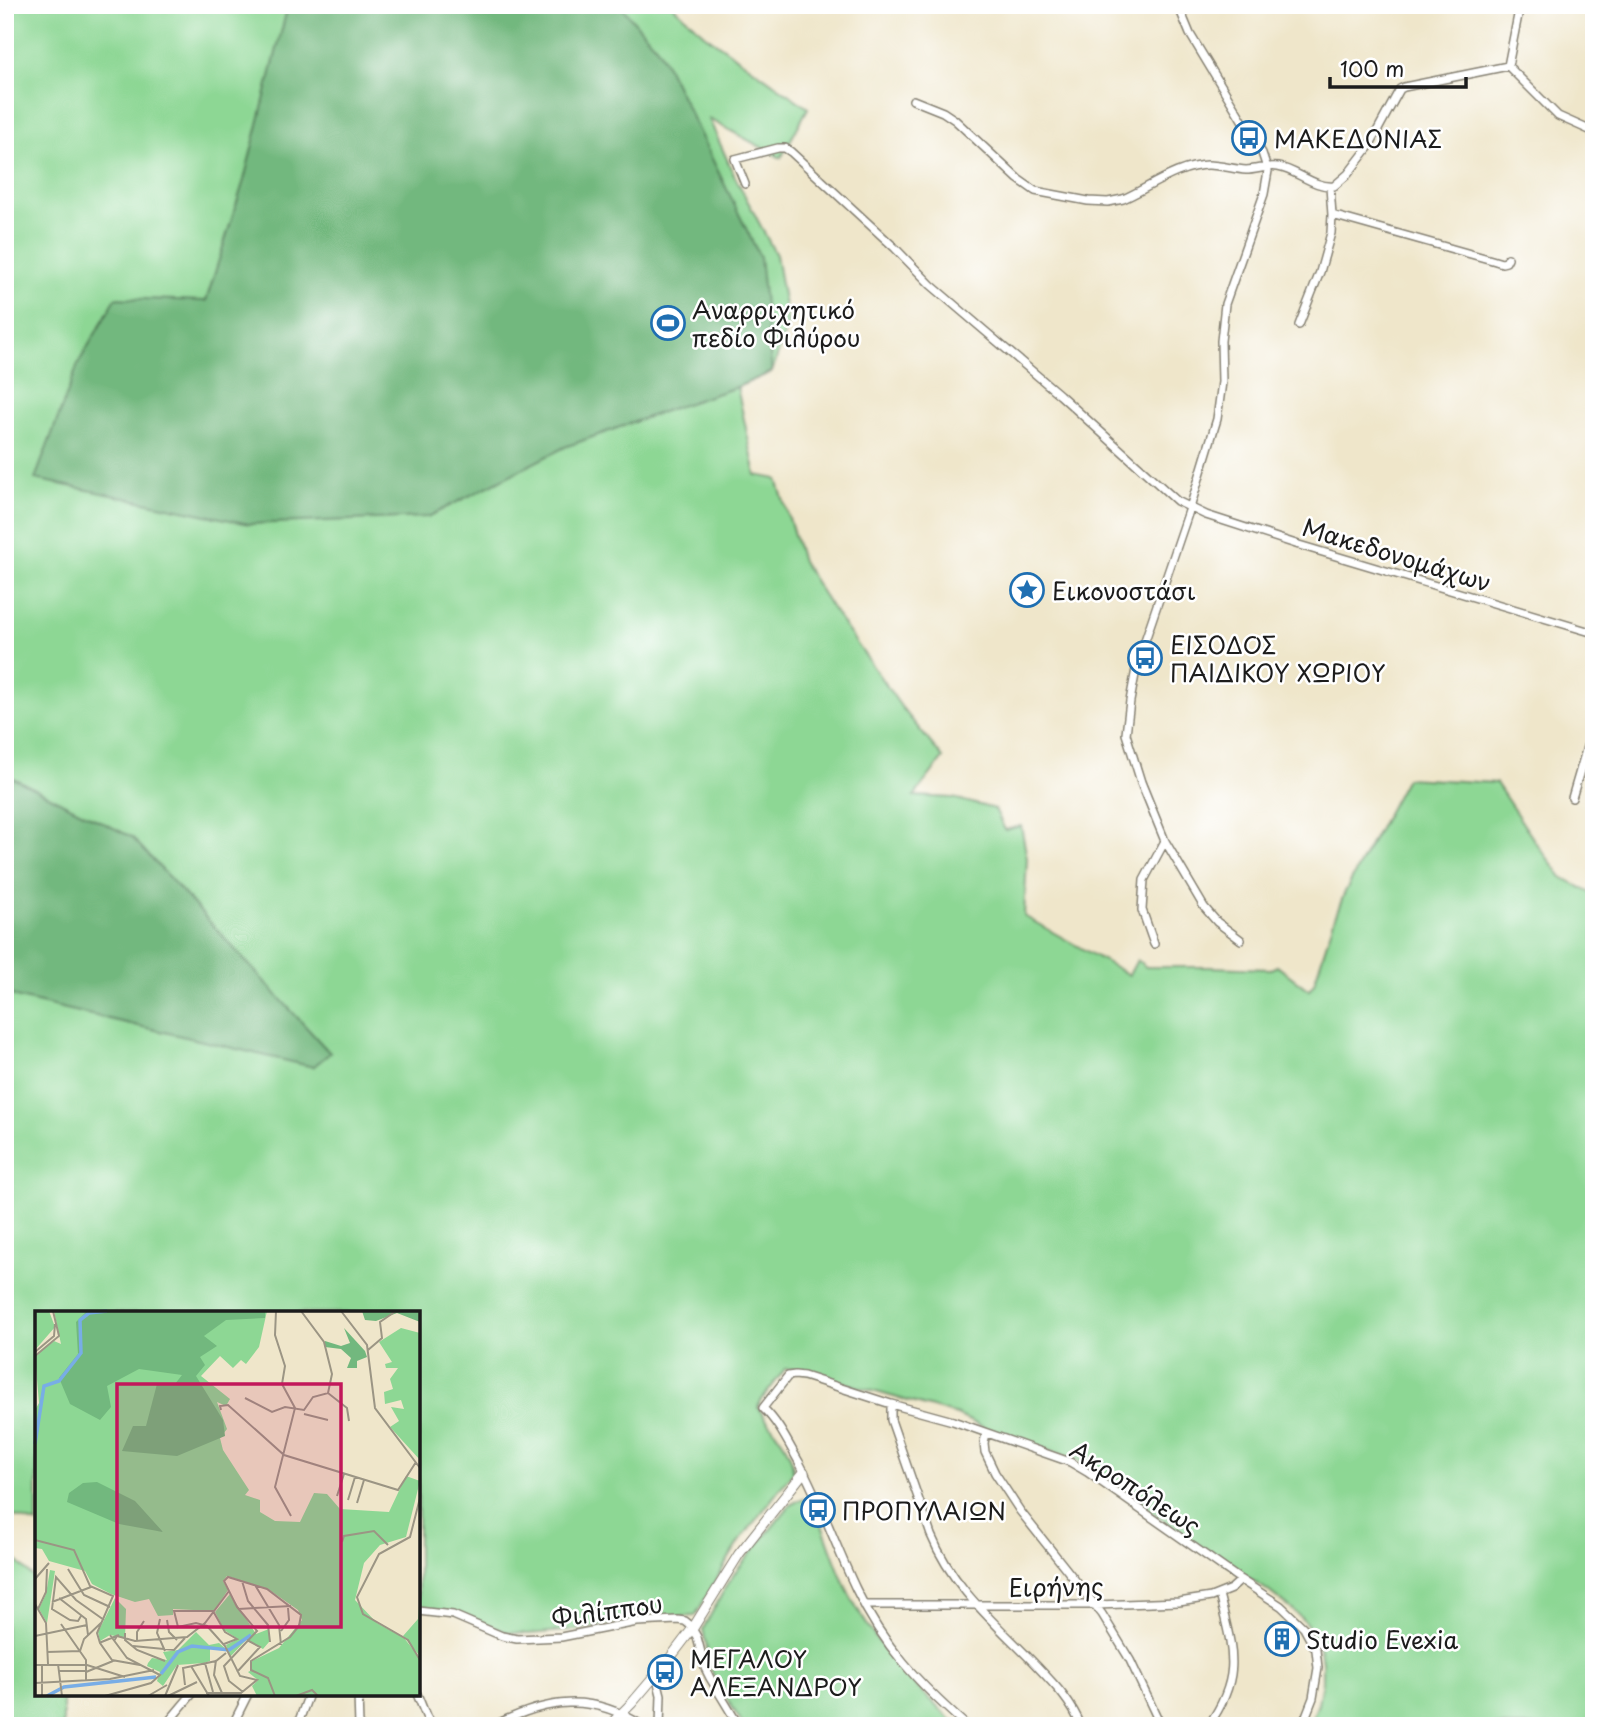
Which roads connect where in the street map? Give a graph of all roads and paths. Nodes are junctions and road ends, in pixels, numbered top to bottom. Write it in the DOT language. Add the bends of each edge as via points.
graph roads {
  1 [pos="1178,5"];
  2 [pos="1520,5"];
  3 [pos="1508,66"];
  4 [pos="913,100"];
  5 [pos="1594,132"];
  6 [pos="1267,166"];
  7 [pos="745,184"];
  8 [pos="1330,187"];
  9 [pos="1332,215"];
  10 [pos="1508,258"];
  11 [pos="1299,325"];
  12 [pos="1189,508"];
  13 [pos="1594,633"];
  14 [pos="1594,723"];
  15 [pos="1572,798"];
  16 [pos="1165,841"];
  17 [pos="1241,940"];
  18 [pos="1154,944"];
  19 [pos="891,1404"];
  20 [pos="986,1433"];
  21 [pos="804,1472"];
  22 [pos="1241,1580"];
  23 [pos="1219,1594"];
  24 [pos="865,1605"];
  25 [pos="1096,1605"];
  26 [pos="977,1606"];
  27 [pos="420,1611"];
  28 [pos="693,1628"];
  29 [pos="656,1675"];
  30 [pos="190,1696"];
  31 [pos="247,1696"];
  32 [pos="308,1696"];
  33 [pos="358,1696"];
  34 [pos="418,1696"];
  35 [pos="621,1714"];
  36 [pos="965,1724"];
  37 [pos="165,1726"];
  38 [pos="232,1726"];
  39 [pos="297,1726"];
  40 [pos="359,1726"];
  41 [pos="432,1726"];
  42 [pos="493,1726"];
  43 [pos="609,1726"];
  44 [pos="643,1726"];
  45 [pos="660,1726"];
  46 [pos="738,1726"];
  47 [pos="1081,1726"];
  48 [pos="1161,1726"];
  49 [pos="1208,1726"];
  50 [pos="1302,1726"];
  1 -- 6 [label="street" via="1190,34"];
  2 -- 3 [label="street"];
  3 -- 5 [label="street" via="1558,116"];
  3 -- 8 [label="street" via="1400,89 1368,148 1343,179"];
  4 -- 6 [label="street" via="948,116 1024,184 1048,195 1115,201 1193,166 1248,170"];
  6 -- 8 [label="street"];
  6 -- 12 [label="street" via="1262,201 1225,304 1217,419"];
  7 -- 12 [label="street, Μακεδονομάχων" via="735,159 778,148 791,152 932,285"];
  8 -- 9 [label="street"];
  9 -- 10 [label="street" via="1502,263"];
  9 -- 11 [label="street" via="1327,248"];
  12 -- 13 [label="street, Μακεδονομάχων"];
  12 -- 16 [label="street" via="1137,664 1126,734"];
  14 -- 15 [label="street"];
  16 -- 17 [label="street" via="1204,907"];
  16 -- 18 [label="street" via="1144,880 1142,910"];
  19 -- 20 [label="street, Ακροπόλεως"];
  19 -- 21 [label="street, Ακροπόλεως" via="804,1376 785,1378 763,1408 780,1428"];
  19 -- 26 [label="street" via="890,1417 932,1538"];
  20 -- 22 [label="street, Ακροπόλεως" via="1074,1464"];
  20 -- 25 [label="street" via="986,1456 999,1481"];
  21 -- 24 [label="street"];
  21 -- 28 [label="street" via="733,1563"];
  22 -- 23 [label="street, Ειρήνης"];
  22 -- 50 [label="street, Ακροπόλεως" via="1297,1620 1314,1645 1317,1680"];
  23 -- 25 [label="street, Ειρήνης" via="1189,1601"];
  23 -- 49 [label="street" via="1233,1662 1226,1695"];
  24 -- 26 [label="street, Ειρήνης"];
  24 -- 36 [label="street" via="899,1659"];
  25 -- 26 [label="street, Ειρήνης"];
  25 -- 48 [label="street" via="1130,1660"];
  26 -- 47 [label="street" via="1056,1685"];
  27 -- 28 [label="street, Φιλίππου" via="453,1615 517,1639 561,1637 637,1622 681,1620"];
  28 -- 29 [label="street"];
  28 -- 46 [label="street, Φιλίππου" via="706,1670"];
  29 -- 35 [label="street"];
  29 -- 45 [label="street"];
  30 -- 37 [label="street"];
  31 -- 38 [label="street"];
  32 -- 39 [label="street"];
  33 -- 40 [label="street"];
  34 -- 41 [label="street"];
  35 -- 42 [label="street" via="566,1702"];
  35 -- 43 [label="street"];
  35 -- 44 [label="street"];
}
